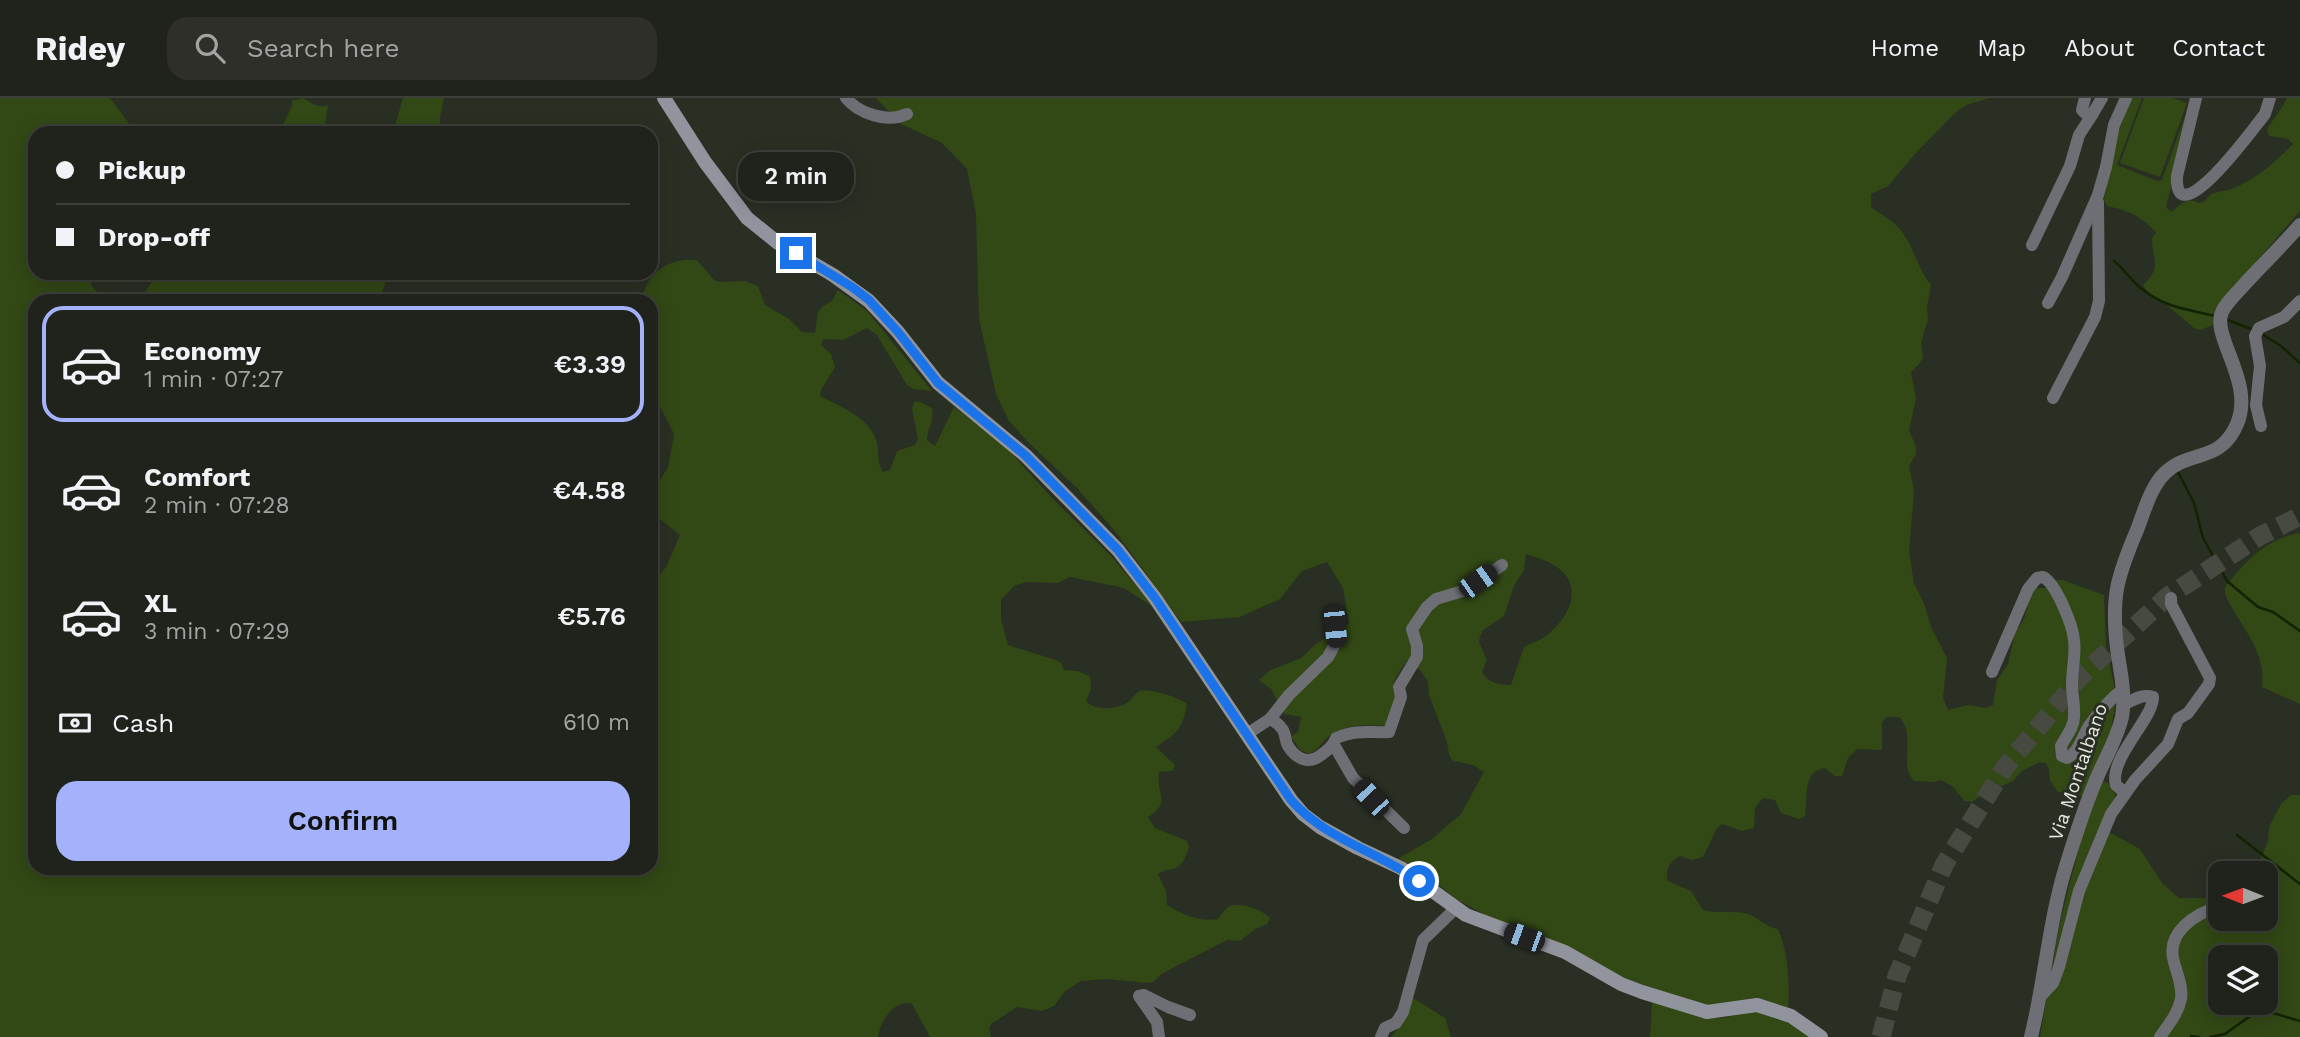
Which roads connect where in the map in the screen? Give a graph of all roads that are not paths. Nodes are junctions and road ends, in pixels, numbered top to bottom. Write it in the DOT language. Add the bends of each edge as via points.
graph roads {
  1 [pos="664,98"];
  2 [pos="846,98"];
  3 [pos="2085,98"];
  4 [pos="2102,98"];
  5 [pos="2126,98"];
  6 [pos="2196,98"];
  7 [pos="2270,98"];
  8 [pos="907,114"];
  9 [pos="2092,115"];
  10 [pos="2098,195"];
  11 [pos="2300,225"];
  12 [pos="2032,244"];
  13 [pos="2300,301"];
  14 [pos="2048,303"];
  15 [pos="2053,398"];
  16 [pos="2261,426"];
  17 [pos="1502,565"];
  18 [pos="2171,598"];
  19 [pos="1333,613"];
  20 [pos="1992,672"];
  21 [pos="2123,689"];
  22 [pos="2123,705"];
  23 [pos="1270,719"];
  24 [pos="1247,734"];
  25 [pos="1334,745"];
  26 [pos="2125,793"];
  27 [pos="1404,828"];
  28 [pos="1456,908"];
  29 [pos="2208,912"];
  30 [pos="2041,996"];
  31 [pos="1190,1015"];
  32 [pos="1159,1037"];
  33 [pos="1381,1037"];
  34 [pos="1821,1037"];
  35 [pos="2031,1037"];
  36 [pos="2160,1037"];
  1 -- 24 [label="main road" via="747,218 869,300 938,383 1026,456 1118,550"];
  2 -- 8 [label="street" via="852,106 870,113 892,118"];
  3 -- 9 [label="street" via="2082,113"];
  4 -- 9 [label="street"];
  5 -- 10 [label="street" via="2114,125"];
  6 -- 7 [label="street" via="2177,176 2176,187 2185,195 2205,185 2258,124"];
  9 -- 12 [label="street"];
  10 -- 14 [label="street"];
  10 -- 15 [label="street" via="2097,309"];
  11 -- 21 [label="street, Via Montalbano" via="2222,312 2220,327 2241,395 2234,431 2217,449 2163,475 2120,573 2115,619"];
  13 -- 16 [label="street" via="2284,317 2259,328 2255,336 2260,366 2256,405"];
  17 -- 25 [label="street" via="1466,590 1432,602 1414,625 1418,652 1399,687 1401,697 1390,731 1356,732 1336,738"];
  18 -- 26 [label="street" via="2209,684 2178,719 2168,744"];
  19 -- 23 [label="street" via="1336,641 1328,657"];
  20 -- 21 [label="street" via="2028,589 2037,578 2043,578 2055,591 2074,643 2074,718 2061,746 2062,756 2073,754 2091,722"];
  21 -- 22 [label="street, Via Montalbano"];
  22 -- 26 [label="street" via="2141,696 2153,698 2115,774 2116,785"];
  22 -- 30 [label="street, Via Montalbano" via="2060,887"];
  23 -- 24 [label="street"];
  23 -- 25 [label="street" via="1284,731 1288,746 1299,758 1316,759"];
  24 -- 28 [label="main road" via="1303,814 1401,868"];
  25 -- 27 [label="street" via="1353,778"];
  26 -- 30 [label="street" via="2104,827 2078,891 2059,967"];
  28 -- 33 [label="street" via="1423,940 1403,1012"];
  28 -- 34 [label="main road" via="1565,952 1642,992 1707,1012 1757,1005 1791,1016"];
  29 -- 36 [label="street" via="2175,937 2172,949 2181,999"];
  30 -- 35 [label="street, Via Montalbano"];
  31 -- 32 [label="street" via="1139,996 1157,1022"];
}
